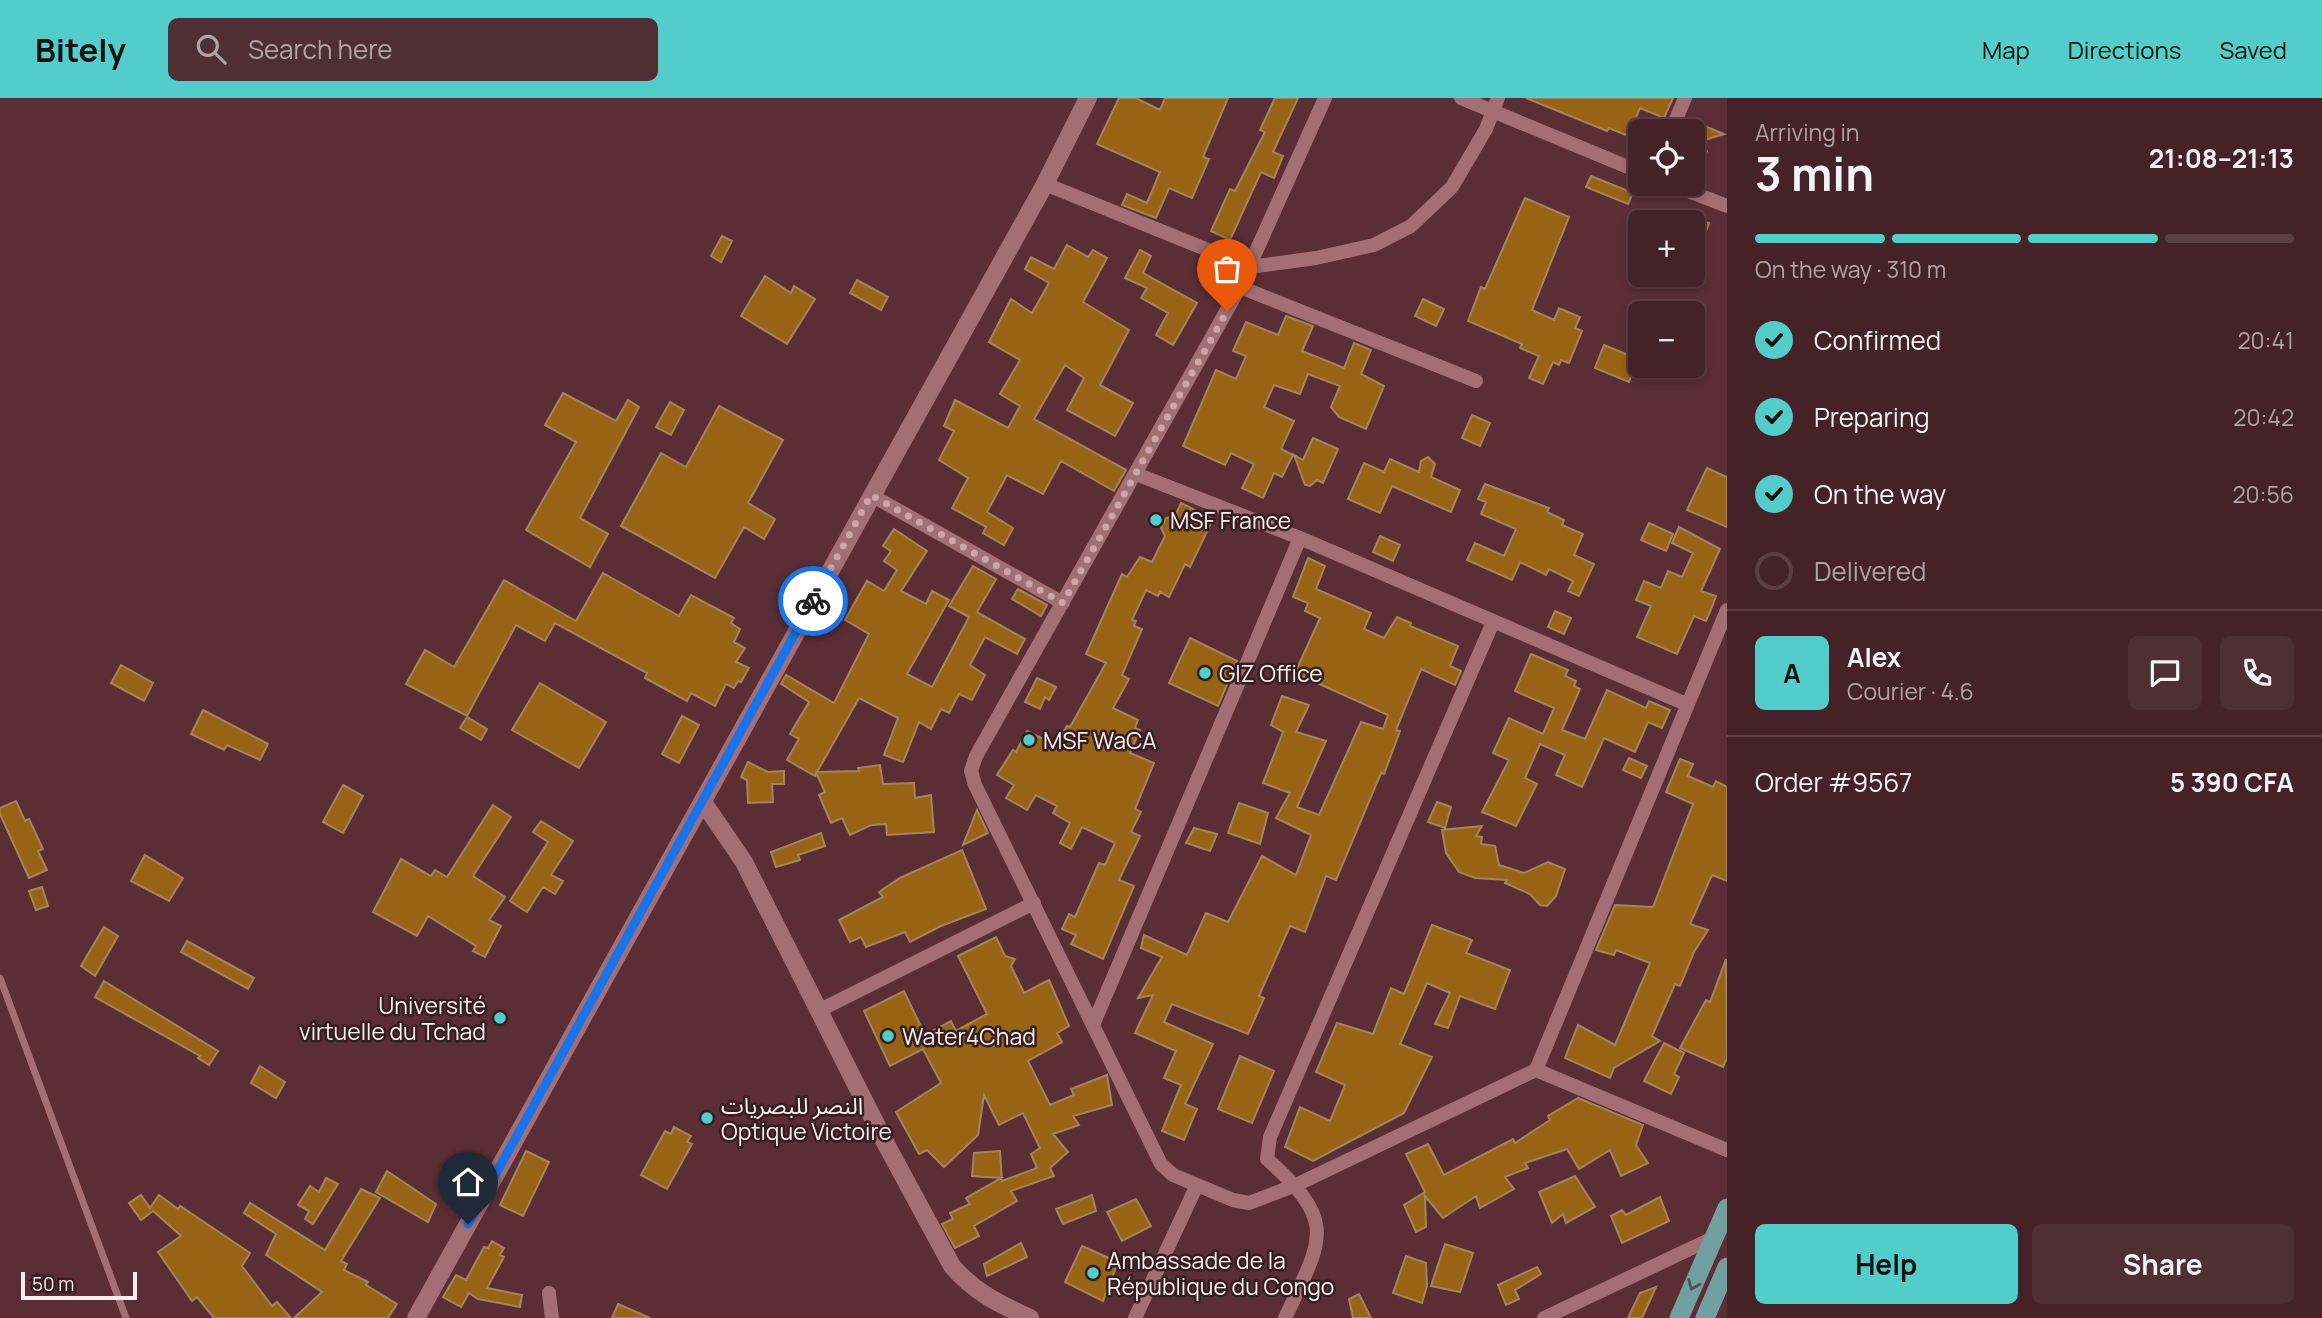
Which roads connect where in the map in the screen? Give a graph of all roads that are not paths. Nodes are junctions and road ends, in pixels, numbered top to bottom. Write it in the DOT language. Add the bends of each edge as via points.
graph roads {
  1 [pos="1088,98"];
  2 [pos="1325,98"];
  3 [pos="1461,98"];
  4 [pos="1498,98"];
  5 [pos="1685,98"];
  6 [pos="1492,112"];
  7 [pos="1676,119"];
  8 [pos="1628,167"];
  9 [pos="1045,184"];
  10 [pos="1701,196"];
  11 [pos="1727,206"];
  12 [pos="1250,267"];
  13 [pos="1240,287"];
  14 [pos="1476,382"];
  15 [pos="1136,474"];
  16 [pos="871,495"];
  17 [pos="1300,538"];
  18 [pos="1063,603"];
  19 [pos="1726,616"];
  20 [pos="1493,622"];
  21 [pos="1686,704"];
  22 [pos="703,803"];
  23 [pos="1034,903"];
  24 [pos="0,978"];
  25 [pos="820,1010"];
  26 [pos="1093,1025"];
  27 [pos="1536,1070"];
  28 [pos="1727,1150"];
  29 [pos="1197,1185"];
  30 [pos="1296,1185"];
  31 [pos="1727,1208"];
  32 [pos="1713,1238"];
  33 [pos="1727,1267"];
  34 [pos="549,1293"];
  35 [pos="126,1318"];
  36 [pos="416,1318"];
  37 [pos="552,1318"];
  38 [pos="1030,1318"];
  39 [pos="1135,1318"];
  40 [pos="1285,1318"];
  41 [pos="1544,1318"];
  42 [pos="1679,1318"];
  43 [pos="1705,1318"];
  1 -- 9 [label="street"];
  2 -- 12 [label="street"];
  3 -- 6 [label="street"];
  4 -- 6 [label="street"];
  5 -- 7 [label="street"];
  6 -- 8 [label="street"];
  6 -- 12 [label="street" via="1452,187 1411,226 1374,245"];
  9 -- 12 [label="street"];
  9 -- 16 [label="street"];
  10 -- 11 [label="street"];
  12 -- 13 [label="street"];
  13 -- 14 [label="street"];
  13 -- 15 [label="street"];
  15 -- 17 [label="street"];
  15 -- 18 [label="street"];
  16 -- 18 [label="street"];
  16 -- 22 [label="street"];
  17 -- 20 [label="street"];
  17 -- 26 [label="street"];
  18 -- 23 [label="street" via="971,771"];
  19 -- 21 [label="street"];
  20 -- 21 [label="street"];
  20 -- 30 [label="street" via="1270,1137 1267,1159"];
  21 -- 27 [label="street"];
  22 -- 25 [label="street" via="744,862"];
  22 -- 36 [label="street"];
  23 -- 25 [label="street"];
  23 -- 26 [label="street"];
  24 -- 35 [label="lane"];
  25 -- 38 [label="street" via="951,1266 983,1296"];
  26 -- 29 [label="street" via="1161,1164"];
  27 -- 28 [label="street"];
  27 -- 30 [label="street"];
  29 -- 30 [label="street" via="1249,1203"];
  29 -- 39 [label="street"];
  30 -- 40 [label="street" via="1317,1223 1316,1254"];
  31 -- 32 [label="main road"];
  32 -- 41 [label="street"];
  32 -- 42 [label="main road, one-way"];
  33 -- 43 [label="main road"];
  34 -- 37 [label="street"];
}
